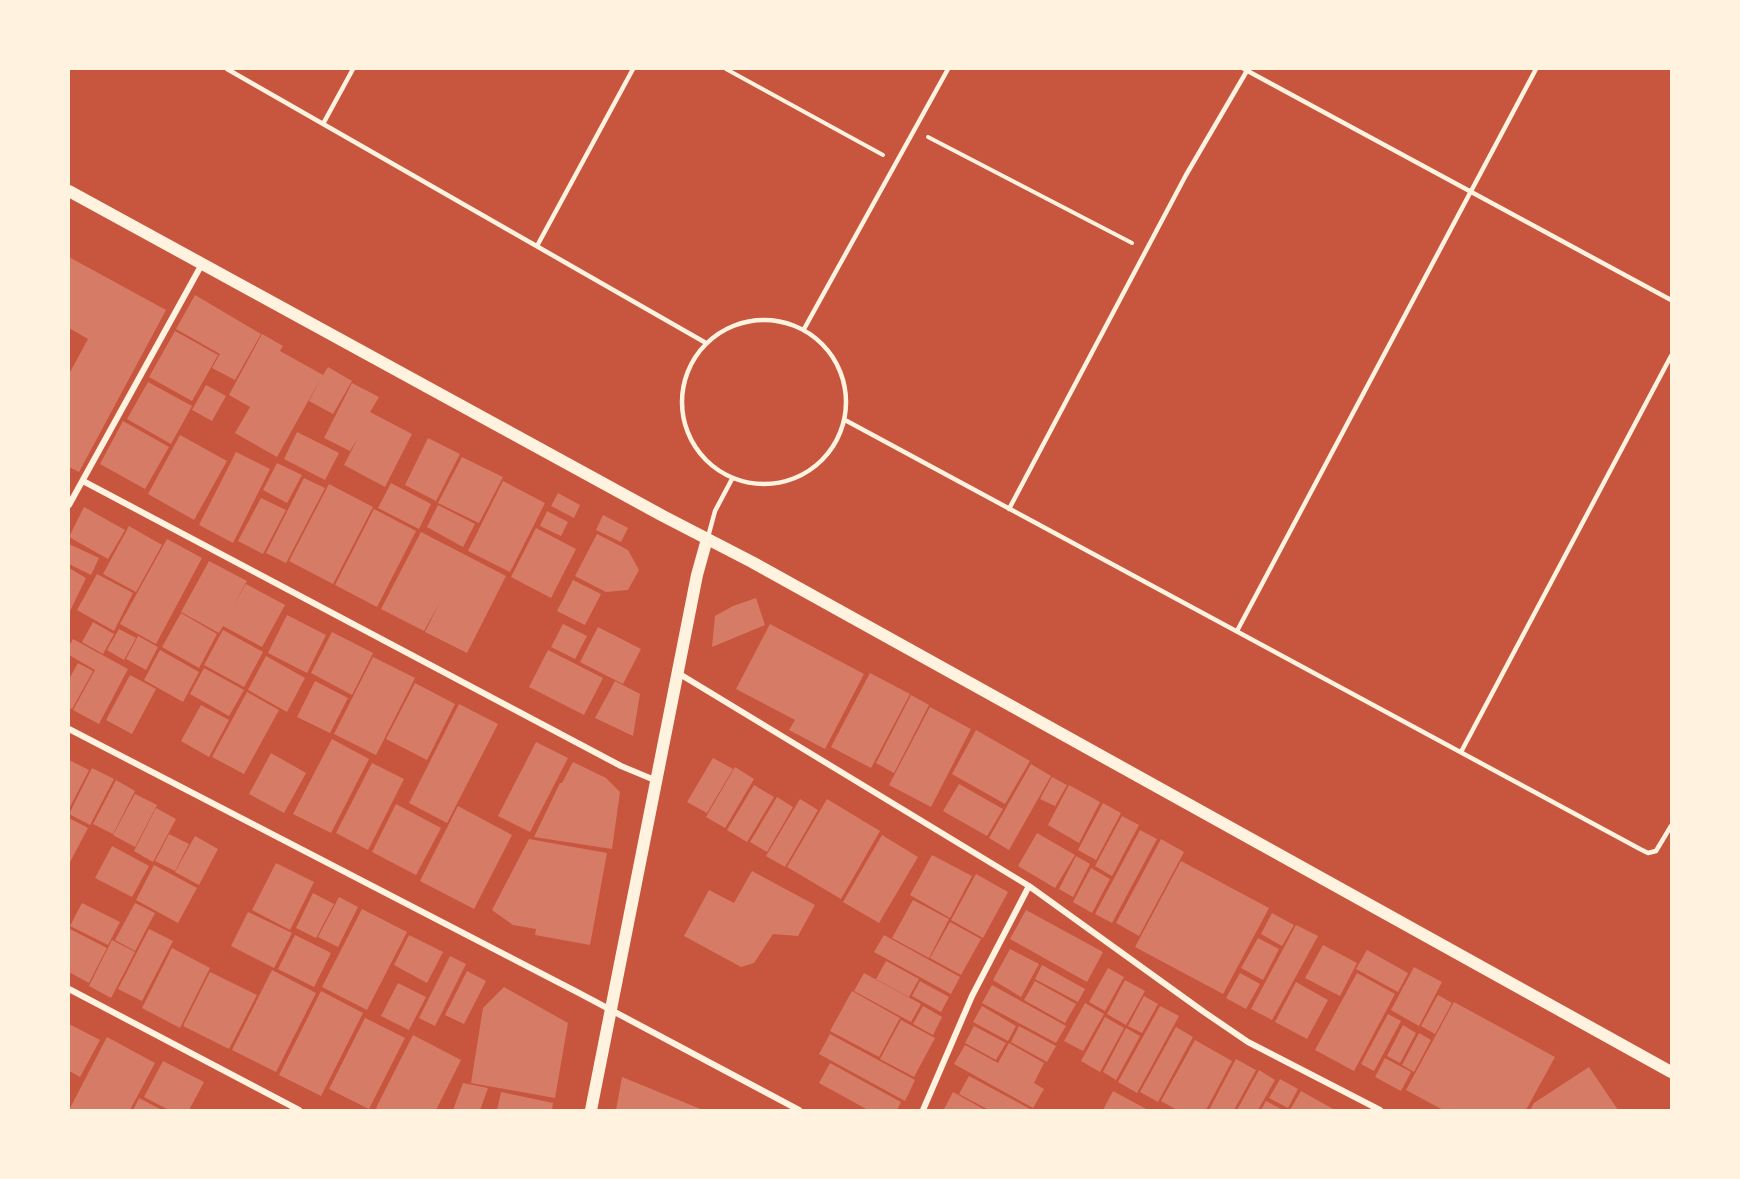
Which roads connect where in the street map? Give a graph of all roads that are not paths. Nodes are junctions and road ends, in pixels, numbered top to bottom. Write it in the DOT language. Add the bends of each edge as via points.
graph roads {
  1 [pos="226,69"];
  2 [pos="353,69"];
  3 [pos="633,69"];
  4 [pos="948,69"];
  5 [pos="1536,69"];
  6 [pos="1246,70"];
  7 [pos="323,124"];
  8 [pos="69,191"];
  9 [pos="1471,192"];
  10 [pos="537,246"];
  11 [pos="202,264"];
  12 [pos="1671,300"];
  13 [pos="804,329"];
  14 [pos="706,343"];
  15 [pos="1671,356"];
  16 [pos="845,420"];
  17 [pos="732,479"];
  18 [pos="82,481"];
  19 [pos="69,505"];
  20 [pos="1009,509"];
  21 [pos="707,539"];
  22 [pos="1237,632"];
  23 [pos="678,673"];
  24 [pos="69,729"];
  25 [pos="1461,752"];
  26 [pos="657,781"];
  27 [pos="1671,826"];
  28 [pos="1029,886"];
  29 [pos="69,989"];
  30 [pos="612,1012"];
  31 [pos="1671,1072"];
  32 [pos="299,1110"];
  33 [pos="591,1110"];
  34 [pos="799,1110"];
  35 [pos="923,1110"];
  36 [pos="1380,1110"];
  1 -- 7 [label="lane"];
  2 -- 7 [label="lane"];
  3 -- 10 [label="lane"];
  4 -- 13 [label="lane"];
  5 -- 9 [label="lane"];
  6 -- 9 [label="lane"];
  6 -- 20 [label="lane"];
  7 -- 10 [label="lane"];
  8 -- 11 [label="main road"];
  9 -- 12 [label="lane"];
  9 -- 22 [label="lane"];
  10 -- 14 [label="lane"];
  11 -- 18 [label="street"];
  11 -- 21 [label="main road"];
  13 -- 14 [label="lane" via="779,320 753,320 728,327"];
  13 -- 16 [label="lane" via="825,345 839,368 846,393"];
  14 -- 17 [label="lane" via="690,365 682,391 683,418 692,443 709,465"];
  15 -- 25 [label="lane"];
  16 -- 17 [label="lane" via="822,462 802,476 779,484 756,485"];
  16 -- 20 [label="lane"];
  17 -- 21 [label="lane" via="715,511"];
  18 -- 19 [label="street"];
  18 -- 26 [label="street" via="621,766"];
  20 -- 22 [label="lane"];
  21 -- 23 [label="main road"];
  21 -- 31 [label="main road"];
  22 -- 25 [label="lane"];
  23 -- 26 [label="main road"];
  23 -- 28 [label="street"];
  24 -- 30 [label="street"];
  25 -- 27 [label="lane" via="1640,849 1653,853 1658,850"];
  26 -- 30 [label="main road"];
  28 -- 35 [label="street" via="972,996"];
  28 -- 36 [label="street" via="1248,1042"];
  29 -- 32 [label="street"];
  30 -- 33 [label="main road"];
  30 -- 34 [label="street"];
}
